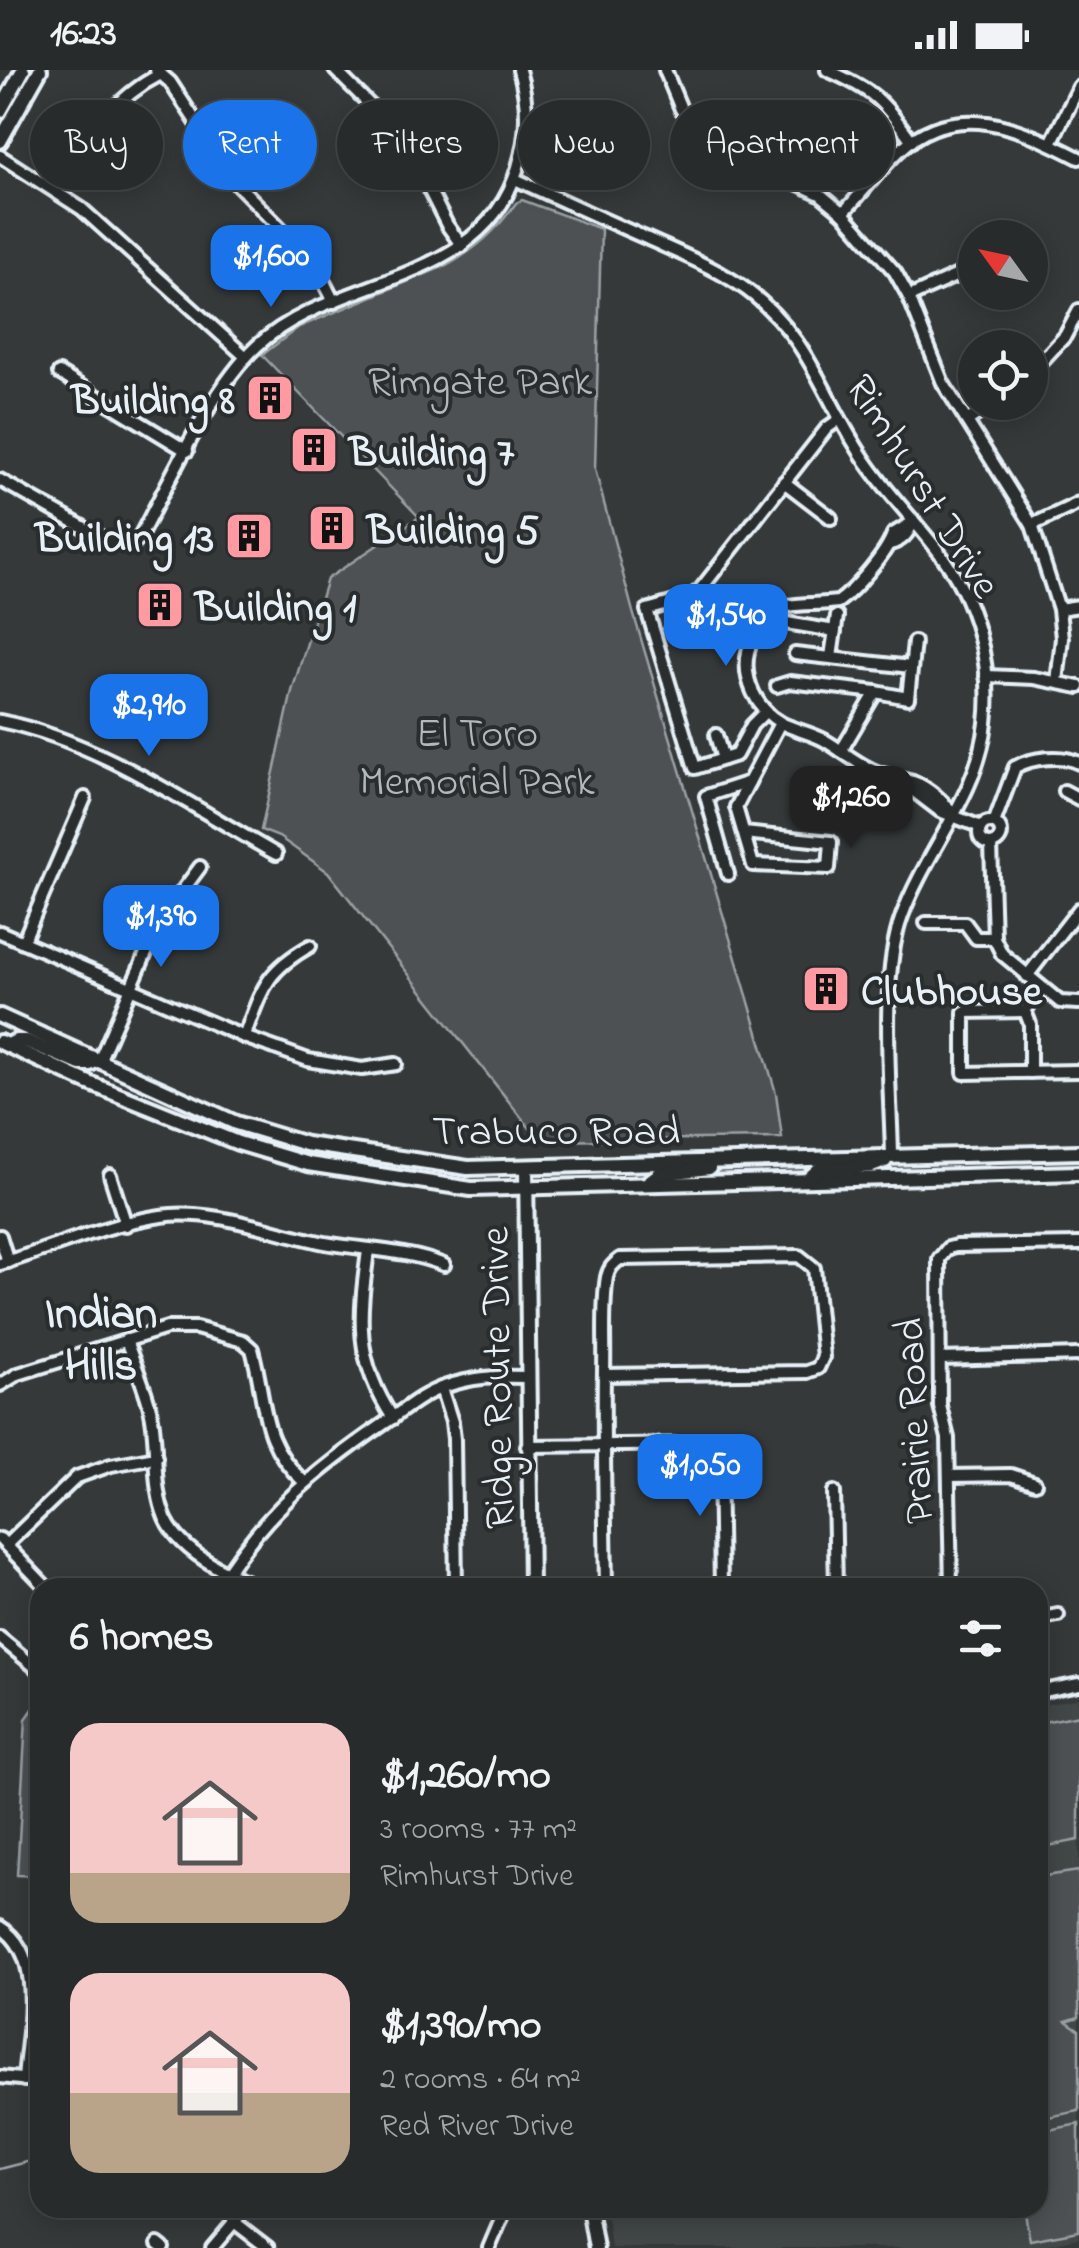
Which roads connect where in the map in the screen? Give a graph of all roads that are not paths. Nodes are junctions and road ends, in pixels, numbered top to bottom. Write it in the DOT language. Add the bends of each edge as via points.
graph roads {
  1 [pos="24,70"];
  2 [pos="40,70"];
  3 [pos="335,70"];
  4 [pos="519,70"];
  5 [pos="665,70"];
  6 [pos="827,70"];
  7 [pos="157,73"];
  8 [pos="1079,87"];
  9 [pos="123,100"];
  10 [pos="0,110"];
  11 [pos="912,140"];
  12 [pos="0,142"];
  13 [pos="1050,143"];
  14 [pos="0,156"];
  15 [pos="1079,158"];
  16 [pos="30,175"];
  17 [pos="515,179"];
  18 [pos="55,190"];
  19 [pos="843,213"];
  20 [pos="462,246"];
  21 [pos="958,275"];
  22 [pos="909,297"];
  23 [pos="334,302"];
  24 [pos="1079,310"];
  25 [pos="1048,354"];
  26 [pos="246,357"];
  27 [pos="59,373"];
  28 [pos="840,419"];
  29 [pos="967,421"];
  30 [pos="187,451"];
  31 [pos="0,480"];
  32 [pos="784,482"];
  33 [pos="1079,504"];
  34 [pos="831,518"];
  35 [pos="913,522"];
  36 [pos="1032,525"];
  37 [pos="1079,606"];
  38 [pos="1059,609"];
  39 [pos="837,616"];
  40 [pos="780,622"];
  41 [pos="834,630"];
  42 [pos="914,642"];
  43 [pos="795,654"];
  44 [pos="831,657"];
  45 [pos="911,668"];
  46 [pos="986,676"];
  47 [pos="1057,682"];
  48 [pos="776,686"];
  49 [pos="1079,687"];
  50 [pos="876,692"];
  51 [pos="766,711"];
  52 [pos="0,721"];
  53 [pos="780,722"];
  54 [pos="716,736"];
  55 [pos="840,751"];
  56 [pos="724,759"];
  57 [pos="1079,762"];
  58 [pos="749,782"];
  59 [pos="1064,790"];
  60 [pos="85,798"];
  61 [pos="1079,799"];
  62 [pos="955,815"];
  63 [pos="994,822"];
  64 [pos="980,827"];
  65 [pos="744,834"];
  66 [pos="991,844"];
  67 [pos="276,854"];
  68 [pos="200,867"];
  69 [pos="728,874"];
  70 [pos="1079,908"];
  71 [pos="926,923"];
  72 [pos="0,932"];
  73 [pos="994,938"];
  74 [pos="24,942"];
  75 [pos="310,946"];
  76 [pos="1027,976"];
  77 [pos="1042,988"];
  78 [pos="130,989"];
  79 [pos="1079,1003"];
  80 [pos="1025,1011"];
  81 [pos="0,1016"];
  82 [pos="244,1037"];
  83 [pos="4,1044"];
  84 [pos="100,1059"];
  85 [pos="396,1064"];
  86 [pos="1079,1070"];
  87 [pos="1030,1072"];
  88 [pos="1079,1152"];
  89 [pos="892,1157"];
  90 [pos="718,1161"];
  91 [pos="526,1167"];
  92 [pos="1079,1173"];
  93 [pos="952,1175"];
  94 [pos="110,1176"];
  95 [pos="808,1180"];
  96 [pos="646,1184"];
  97 [pos="526,1188"];
  98 [pos="126,1225"];
  99 [pos="0,1236"];
  100 [pos="1079,1244"];
  101 [pos="368,1251"];
  102 [pos="4,1263"];
  103 [pos="444,1266"];
  104 [pos="126,1340"];
  105 [pos="1079,1355"];
  106 [pos="940,1359"];
  107 [pos="604,1375"];
  108 [pos="526,1377"];
  109 [pos="0,1384"];
  110 [pos="441,1388"];
  111 [pos="393,1418"];
  112 [pos="604,1444"];
  113 [pos="527,1446"];
  114 [pos="156,1457"];
  115 [pos="949,1476"];
  116 [pos="304,1482"];
  117 [pos="1035,1483"];
  118 [pos="834,1492"];
  119 [pos="3,1542"];
  120 [pos="228,1572"];
  121 [pos="37,1578"];
  122 [pos="224,1578"];
  123 [pos="242,1578"];
  124 [pos="456,1578"];
  125 [pos="530,1578"];
  126 [pos="606,1578"];
  127 [pos="721,1578"];
  128 [pos="836,1578"];
  129 [pos="952,1578"];
  130 [pos="1058,1615"];
  131 [pos="1048,1617"];
  132 [pos="0,1638"];
  133 [pos="30,1662"];
  134 [pos="1079,1684"];
  135 [pos="1048,1690"];
  136 [pos="0,1927"];
  137 [pos="30,1963"];
  138 [pos="30,2021"];
  139 [pos="0,2077"];
  140 [pos="24,2080"];
  141 [pos="30,2081"];
  142 [pos="236,2218"];
  143 [pos="502,2218"];
  144 [pos="592,2218"];
  145 [pos="233,2221"];
  146 [pos="212,2248"];
  147 [pos="268,2248"];
  148 [pos="489,2248"];
  149 [pos="596,2248"];
  1 -- 10 [label="main road"];
  2 -- 12 [label="main road"];
  3 -- 20 [label="street" via="403,138"];
  4 -- 17 [label="street" via="528,112"];
  5 -- 19 [label="street" via="689,123 708,143 820,194"];
  6 -- 11 [label="street" via="867,88"];
  7 -- 9 [label="street"];
  7 -- 23 [label="street" via="170,82 236,183 314,262"];
  8 -- 13 [label="street"];
  11 -- 13 [label="street" via="942,125 989,121"];
  11 -- 19 [label="street"];
  13 -- 15 [label="street"];
  14 -- 16 [label="street"];
  17 -- 20 [label="street" via="494,215"];
  17 -- 28 [label="street, Rimhurst Drive" via="742,287 793,335"];
  18 -- 26 [label="street"];
  19 -- 22 [label="street"];
  20 -- 23 [label="street"];
  21 -- 22 [label="street"];
  22 -- 29 [label="street" via="943,383"];
  23 -- 26 [label="street" via="286,324"];
  24 -- 25 [label="street"];
  26 -- 30 [label="street"];
  27 -- 30 [label="street"];
  28 -- 32 [label="street"];
  28 -- 35 [label="street, Rimhurst Drive"];
  29 -- 36 [label="street"];
  30 -- 31 [label="street" via="131,547 113,544"];
  32 -- 34 [label="street"];
  32 -- 56 [label="street" via="700,590 646,610 695,768"];
  33 -- 36 [label="street"];
  35 -- 46 [label="street, Rimhurst Drive" via="966,599"];
  35 -- 51 [label="street" via="838,602 793,603 760,624 746,668"];
  36 -- 38 [label="street"];
  37 -- 38 [label="street"];
  38 -- 47 [label="street"];
  39 -- 41 [label="street"];
  40 -- 41 [label="street"];
  41 -- 44 [label="street"];
  42 -- 45 [label="street"];
  43 -- 44 [label="street"];
  44 -- 45 [label="street"];
  45 -- 50 [label="street" via="908,698"];
  46 -- 47 [label="street"];
  46 -- 62 [label="street, Rimhurst Drive" via="982,750"];
  47 -- 49 [label="street"];
  48 -- 50 [label="street"];
  50 -- 55 [label="street"];
  51 -- 53 [label="street"];
  51 -- 56 [label="street" via="736,755"];
  52 -- 67 [label="street" via="42,730 141,777"];
  53 -- 55 [label="street"];
  53 -- 58 [label="street"];
  54 -- 56 [label="street"];
  55 -- 62 [label="street"];
  57 -- 63 [label="street" via="1066,758 1015,767"];
  58 -- 65 [label="street" via="736,807"];
  58 -- 69 [label="street" via="706,796"];
  59 -- 61 [label="street"];
  60 -- 74 [label="street"];
  62 -- 64 [label="street"];
  62 -- 89 [label="street, Rimhurst Drive" via="896,936 890,980"];
  63 -- 64 [label="street"];
  63 -- 66 [label="street" via="1001,832"];
  64 -- 66 [label="street" via="980,838"];
  65 -- 65 [label="street" via="830,842 829,868 753,864"];
  66 -- 73 [label="street"];
  68 -- 78 [label="street" via="160,920"];
  70 -- 76 [label="street"];
  71 -- 73 [label="street" via="966,923 976,938"];
  72 -- 74 [label="street"];
  73 -- 76 [label="street"];
  74 -- 78 [label="street"];
  75 -- 82 [label="street" via="269,976"];
  76 -- 77 [label="street"];
  77 -- 79 [label="street" via="1060,1002"];
  77 -- 80 [label="street"];
  78 -- 82 [label="street"];
  78 -- 84 [label="street"];
  80 -- 87 [label="street"];
  80 -- 87 [label="street" via="964,1012 964,1073"];
  81 -- 84 [label="main road, Trabuco Road"];
  82 -- 85 [label="street" via="362,1070"];
  83 -- 84 [label="main road" via="26,1041 80,1064"];
  83 -- 97 [label="main road, Trabuco Road" via="161,1113 308,1164 471,1189"];
  84 -- 91 [label="main road, Trabuco Road" via="236,1123 306,1144 468,1168"];
  86 -- 87 [label="street"];
  88 -- 89 [label="main road, Trabuco Road"];
  89 -- 90 [label="main road, Trabuco Road"];
  89 -- 93 [label="main road"];
  89 -- 95 [label="main road" via="872,1166 818,1170"];
  90 -- 91 [label="main road, Trabuco Road"];
  90 -- 96 [label="main road" via="702,1170 659,1174"];
  91 -- 97 [label="main road, Ridge Route Drive"];
  92 -- 93 [label="main road, Trabuco Road"];
  93 -- 95 [label="main road, Trabuco Road"];
  94 -- 98 [label="street"];
  95 -- 96 [label="main road, Trabuco Road"];
  96 -- 97 [label="main road, Trabuco Road"];
  97 -- 108 [label="main road, Ridge Route Drive"];
  98 -- 101 [label="street" via="197,1213"];
  98 -- 102 [label="street"];
  99 -- 102 [label="street"];
  100 -- 106 [label="street, Prairie Road" via="956,1246 942,1253"];
  101 -- 103 [label="street" via="420,1256"];
  101 -- 111 [label="street" via="361,1342 368,1372"];
  104 -- 109 [label="street"];
  104 -- 114 [label="street" via="151,1411"];
  104 -- 116 [label="street" via="181,1326 248,1344 272,1444"];
  105 -- 106 [label="street"];
  106 -- 115 [label="street, Prairie Road"];
  107 -- 107 [label="street" via="607,1276 620,1260 799,1256 814,1268 818,1368"];
  107 -- 112 [label="street"];
  108 -- 110 [label="street" via="487,1376"];
  108 -- 113 [label="main road, Ridge Route Drive"];
  110 -- 111 [label="street"];
  110 -- 124 [label="street" via="454,1439"];
  111 -- 116 [label="street"];
  112 -- 113 [label="street"];
  112 -- 126 [label="street"];
  112 -- 127 [label="street" via="712,1444 719,1463"];
  113 -- 125 [label="main road, Ridge Route Drive"];
  114 -- 119 [label="street" via="77,1477"];
  114 -- 120 [label="street" via="170,1526"];
  115 -- 117 [label="street" via="1011,1475"];
  115 -- 129 [label="street, Prairie Road"];
  116 -- 120 [label="street" via="251,1537"];
  118 -- 128 [label="street"];
  119 -- 121 [label="street"];
  120 -- 122 [label="street"];
  120 -- 123 [label="street"];
  130 -- 131 [label="street"];
  132 -- 133 [label="street"];
  134 -- 135 [label="street"];
  136 -- 137 [label="street"];
  138 -- 140 [label="street"];
  139 -- 140 [label="street"];
  140 -- 141 [label="street"];
  142 -- 145 [label="street"];
  143 -- 148 [label="street"];
  144 -- 149 [label="main road"];
  145 -- 146 [label="street"];
  145 -- 147 [label="street"];
}
